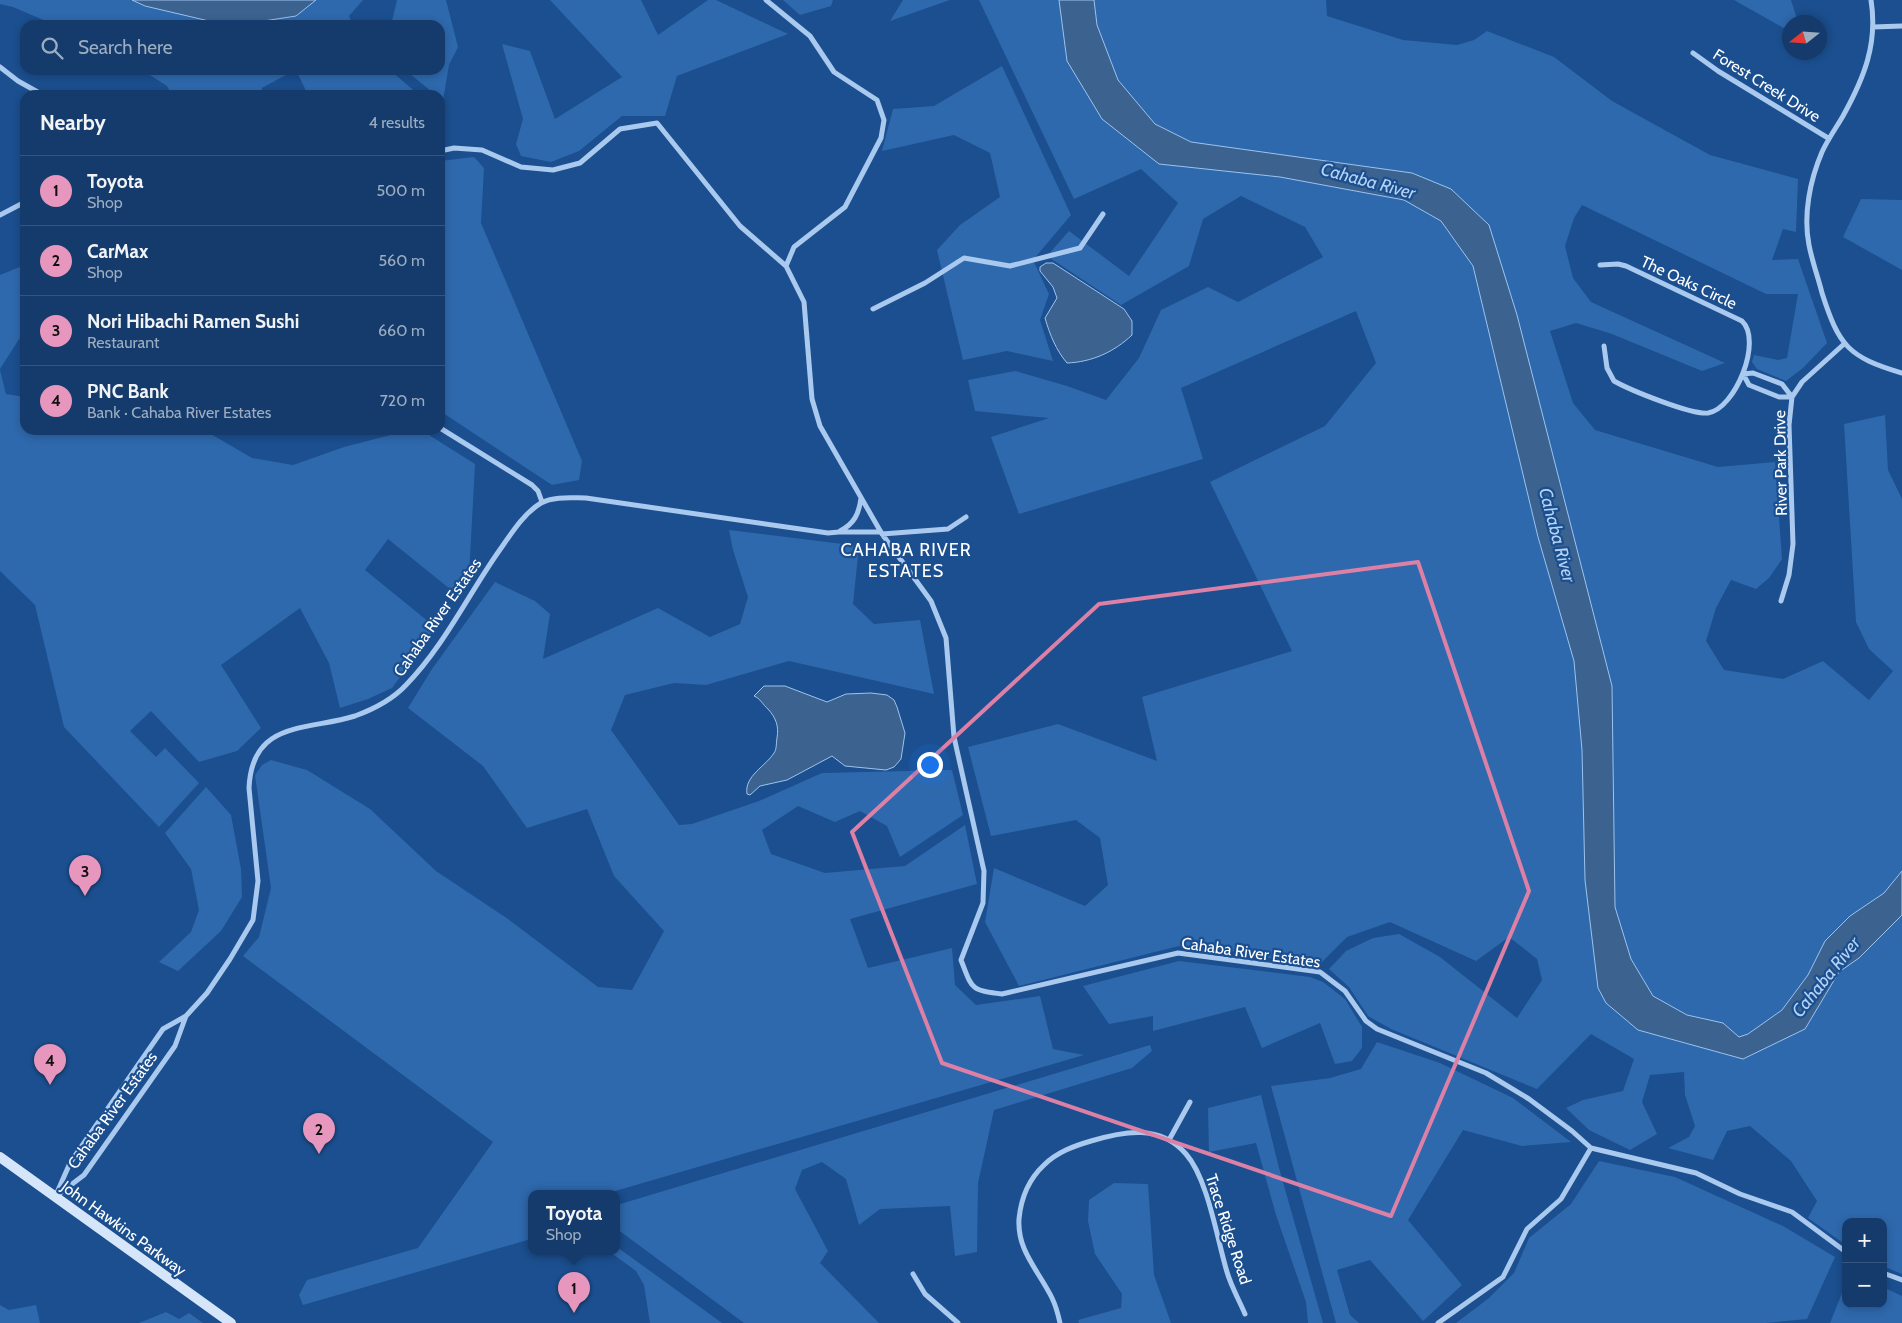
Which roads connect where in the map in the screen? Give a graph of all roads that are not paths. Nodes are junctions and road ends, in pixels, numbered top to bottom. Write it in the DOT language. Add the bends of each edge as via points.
graph roads {
  1 [pos="766,0"];
  2 [pos="1871,0"];
  3 [pos="1902,26"];
  4 [pos="1873,27"];
  5 [pos="1693,54"];
  6 [pos="0,67"];
  7 [pos="34,90"];
  8 [pos="1828,138"];
  9 [pos="445,150"];
  10 [pos="20,205"];
  11 [pos="1103,214"];
  12 [pos="0,215"];
  13 [pos="1600,265"];
  14 [pos="786,266"];
  15 [pos="873,309"];
  16 [pos="1844,344"];
  17 [pos="1604,346"];
  18 [pos="1902,373"];
  19 [pos="1743,374"];
  20 [pos="1792,397"];
  21 [pos="445,431"];
  22 [pos="861,498"];
  23 [pos="542,502"];
  24 [pos="966,517"];
  25 [pos="839,532"];
  26 [pos="881,533"];
  27 [pos="1782,601"];
  28 [pos="186,1016"];
  29 [pos="1190,1102"];
  30 [pos="1169,1140"];
  31 [pos="1591,1148"];
  32 [pos="0,1157"];
  33 [pos="55,1197"];
  34 [pos="1842,1249"];
  35 [pos="913,1274"];
  36 [pos="1887,1274"];
  37 [pos="1902,1280"];
  38 [pos="1245,1314"];
  39 [pos="231,1323"];
  40 [pos="958,1323"];
  41 [pos="1060,1323"];
  42 [pos="1438,1323"];
  1 -- 14 [label="street" via="810,36 834,72 877,100 884,120 881,138 845,207 794,247"];
  2 -- 4 [label="street"];
  3 -- 4 [label="street"];
  4 -- 8 [label="street" via="1866,71"];
  5 -- 8 [label="street, Forest Creek Drive"];
  6 -- 7 [label="street"];
  8 -- 16 [label="street" via="1811,188 1807,229 1811,255 1832,324"];
  9 -- 14 [label="street, Cahaba River Estates" via="482,150 522,167 553,170 580,163 620,129 656,123 740,226"];
  10 -- 12 [label="street"];
  11 -- 15 [label="street" via="1080,248 1010,266 964,258 925,283"];
  13 -- 19 [label="street, The Oaks Circle" via="1626,266 1742,320 1750,340"];
  14 -- 22 [label="street, Cahaba River Estates" via="804,302 812,400 820,426"];
  16 -- 18 [label="street" via="1865,360"];
  16 -- 20 [label="street, River Park Drive" via="1802,382"];
  17 -- 19 [label="street, The Oaks Circle" via="1607,368 1614,381 1699,413 1708,413 1722,406"];
  19 -- 20 [label="street" via="1753,373 1782,384"];
  19 -- 20 [label="street" via="1749,384 1779,398"];
  20 -- 27 [label="street, River Park Drive" via="1789,425 1793,544"];
  21 -- 23 [label="street" via="532,485"];
  22 -- 25 [label="street" via="856,519"];
  22 -- 26 [label="street, Cahaba River Estates"];
  23 -- 25 [label="street" via="586,498"];
  23 -- 28 [label="street, Cahaba River Estates" via="511,533 443,637 406,686 385,702 361,713 285,732 267,742 257,754 249,788 258,881 253,920 211,986"];
  24 -- 26 [label="street" via="948,529"];
  25 -- 26 [label="street"];
  26 -- 31 [label="street, Cahaba River Estates" via="931,601 946,638 954,736 984,871 983,903 961,960 970,984 982,992 1002,994 1178,952 1320,972 1346,991 1366,1021 1377,1029 1486,1073 1529,1099"];
  28 -- 33 [label="street, Cahaba River Estates" via="175,1046 84,1175"];
  28 -- 33 [label="street, Cahaba River Estates" via="163,1029 70,1163"];
  29 -- 30 [label="street"];
  30 -- 38 [label="street, Trace Ridge Road" via="1185,1153 1202,1182 1228,1275"];
  30 -- 41 [label="street, Trace Ridge Road" via="1148,1133 1115,1134 1062,1152 1043,1166 1026,1190 1019,1226 1021,1241 1029,1261 1052,1298"];
  31 -- 34 [label="street, Cahaba River Estates" via="1696,1173 1740,1194 1792,1212"];
  31 -- 42 [label="street" via="1561,1199 1528,1229 1503,1277"];
  32 -- 33 [label="main road, John Hawkins Parkway"];
  33 -- 39 [label="main road, John Hawkins Parkway"];
  35 -- 40 [label="street" via="924,1294"];
  36 -- 37 [label="street"];
}
